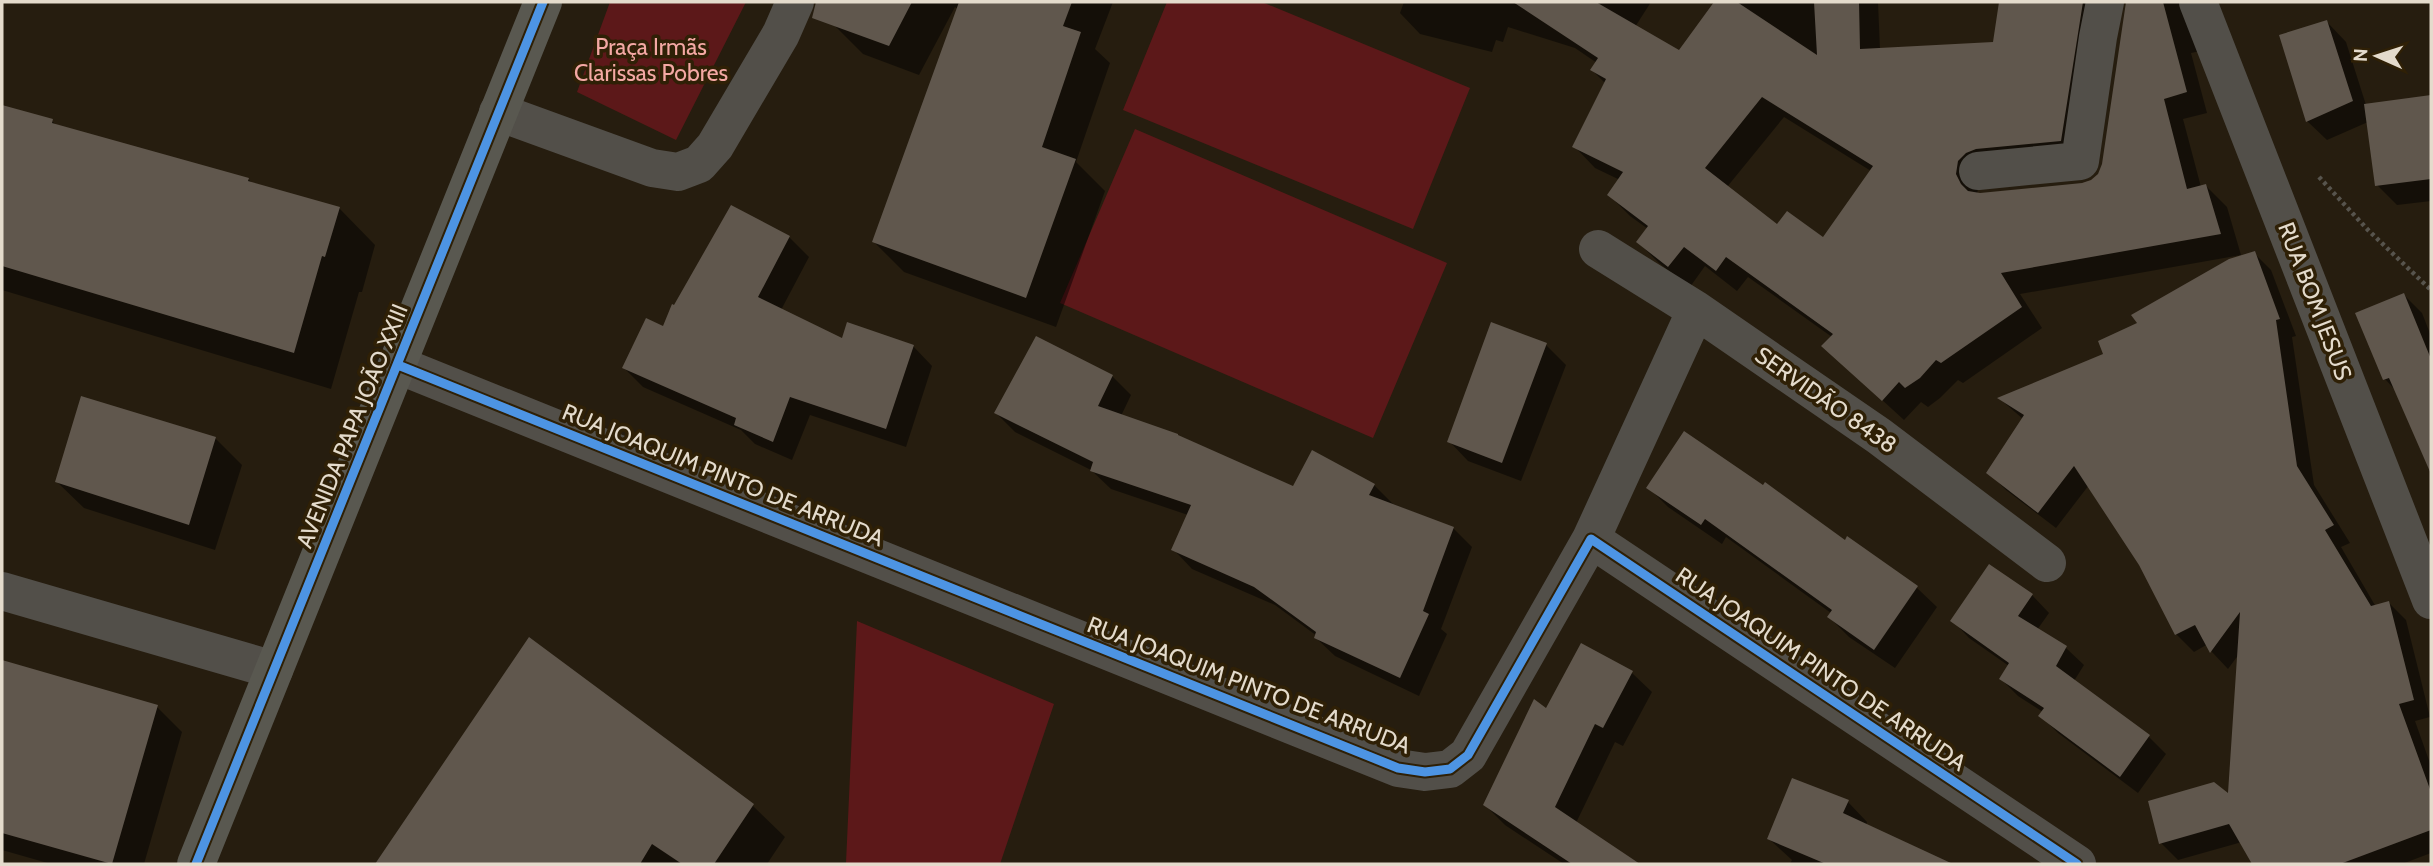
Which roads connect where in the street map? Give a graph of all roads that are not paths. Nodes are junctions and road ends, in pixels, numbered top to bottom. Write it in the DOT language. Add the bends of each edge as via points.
graph roads {
  1 [pos="543,2"];
  2 [pos="796,2"];
  3 [pos="2105,2"];
  4 [pos="2198,2"];
  5 [pos="498,111"];
  6 [pos="1978,171"];
  7 [pos="1598,249"];
  8 [pos="1696,310"];
  9 [pos="398,365"];
  10 [pos="1591,539"];
  11 [pos="2047,563"];
  12 [pos="2,592"];
  13 [pos="2431,600"];
  14 [pos="274,670"];
  15 [pos="196,864"];
  16 [pos="2077,864"];
  1 -- 5 [label="main road, AVENIDA PAPA JOÃO XXIII"];
  2 -- 5 [label="street" via="715,146 699,164 678,172 652,168"];
  3 -- 6 [label="street" via="2080,161"];
  4 -- 13 [label="street, RUA BOM JESUS"];
  5 -- 9 [label="main road, AVENIDA PAPA JOÃO XXIII"];
  7 -- 8 [label="street, SERVIDÃO 8438"];
  8 -- 10 [label="street"];
  8 -- 11 [label="street, SERVIDÃO 8438" via="1879,436"];
  9 -- 10 [label="street, RUA JOAQUIM PINTO DE ARRUDA" via="1398,768 1425,772 1450,769 1468,755"];
  9 -- 14 [label="main road, AVENIDA PAPA JOÃO XXIII"];
  10 -- 16 [label="street, RUA JOAQUIM PINTO DE ARRUDA"];
  12 -- 14 [label="street"];
  14 -- 15 [label="main road, AVENIDA PAPA JOÃO XXIII"];
}
